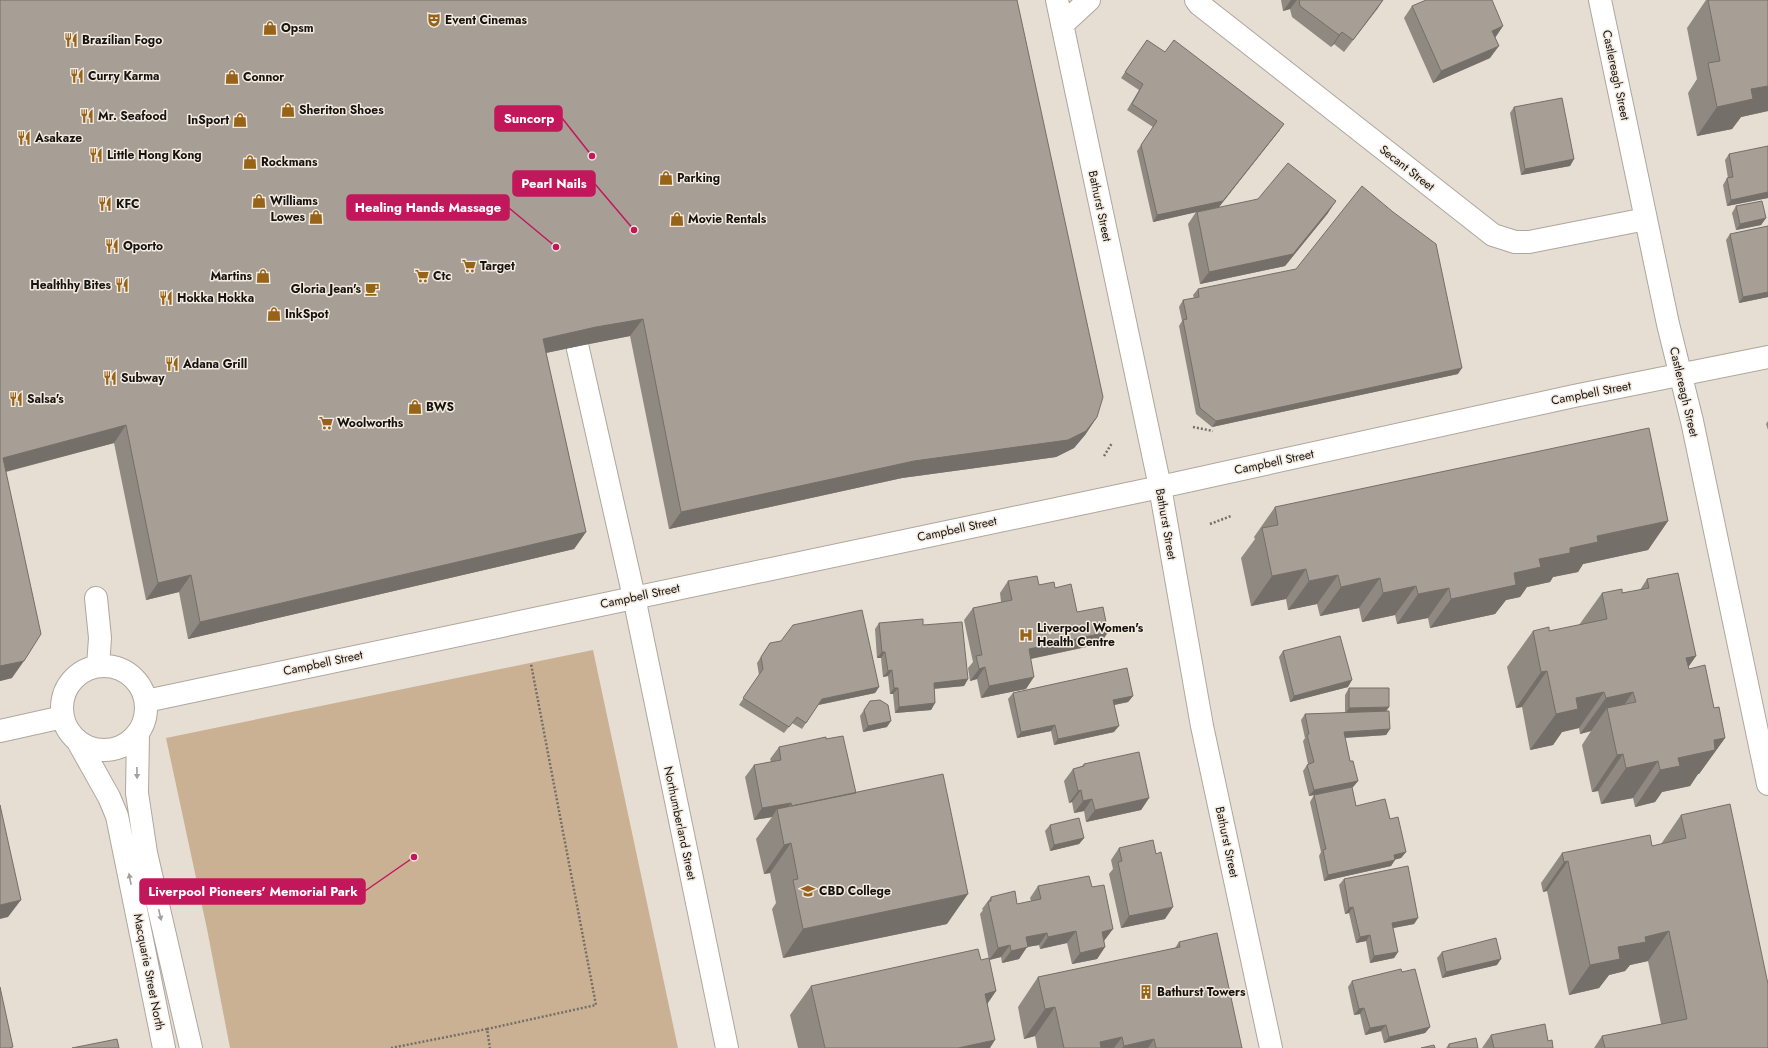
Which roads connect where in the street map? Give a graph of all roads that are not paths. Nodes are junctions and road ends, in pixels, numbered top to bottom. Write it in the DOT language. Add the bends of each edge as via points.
graph roads {
  1 [pos="1057,0"];
  2 [pos="1089,0"];
  3 [pos="1600,0"];
  4 [pos="1193,1"];
  5 [pos="1062,25"];
  6 [pos="1646,219"];
  7 [pos="567,302"];
  8 [pos="1768,357"];
  9 [pos="1680,376"];
  10 [pos="1160,487"];
  11 [pos="634,597"];
  12 [pos="96,598"];
  13 [pos="98,666"];
  14 [pos="146,701"];
  15 [pos="63,717"];
  16 [pos="0,731"];
  17 [pos="138,734"];
  18 [pos="77,740"];
  19 [pos="1768,784"];
  20 [pos="164,1048"];
  21 [pos="191,1048"];
  22 [pos="727,1048"];
  23 [pos="1271,1048"];
  1 -- 5 [label="street, Bathurst Street"];
  2 -- 5 [label="street"];
  3 -- 6 [label="street, Castlereagh Street"];
  4 -- 6 [label="street, Secant Street" via="1492,235 1515,242 1529,242"];
  5 -- 10 [label="street, Bathurst Street"];
  6 -- 9 [label="street, Castlereagh Street"];
  7 -- 11 [label="street, Northumberland Street"];
  8 -- 9 [label="street, Campbell Street"];
  9 -- 10 [label="street, Campbell Street" via="1574,396"];
  9 -- 19 [label="street, Castlereagh Street" via="1692,421"];
  10 -- 11 [label="street, Campbell Street"];
  10 -- 23 [label="street, Bathurst Street" via="1202,726"];
  11 -- 14 [label="street, Campbell Street"];
  11 -- 22 [label="street, Northumberland Street"];
  12 -- 13 [label="street" via="100,638"];
  13 -- 14 [label="street" via="124,670 142,688"];
  13 -- 15 [label="street" via="74,679 66,690 62,704"];
  14 -- 17 [label="street" via="144,724"];
  15 -- 16 [label="street"];
  15 -- 18 [label="street" via="68,730"];
  17 -- 18 [label="street" via="128,743 115,749 89,747"];
  17 -- 21 [label="street, Macquarie Street North, one-way" via="137,793 146,853"];
  20 -- 18 [label="street, Macquarie Street North, one-way" via="117,816"];
}
